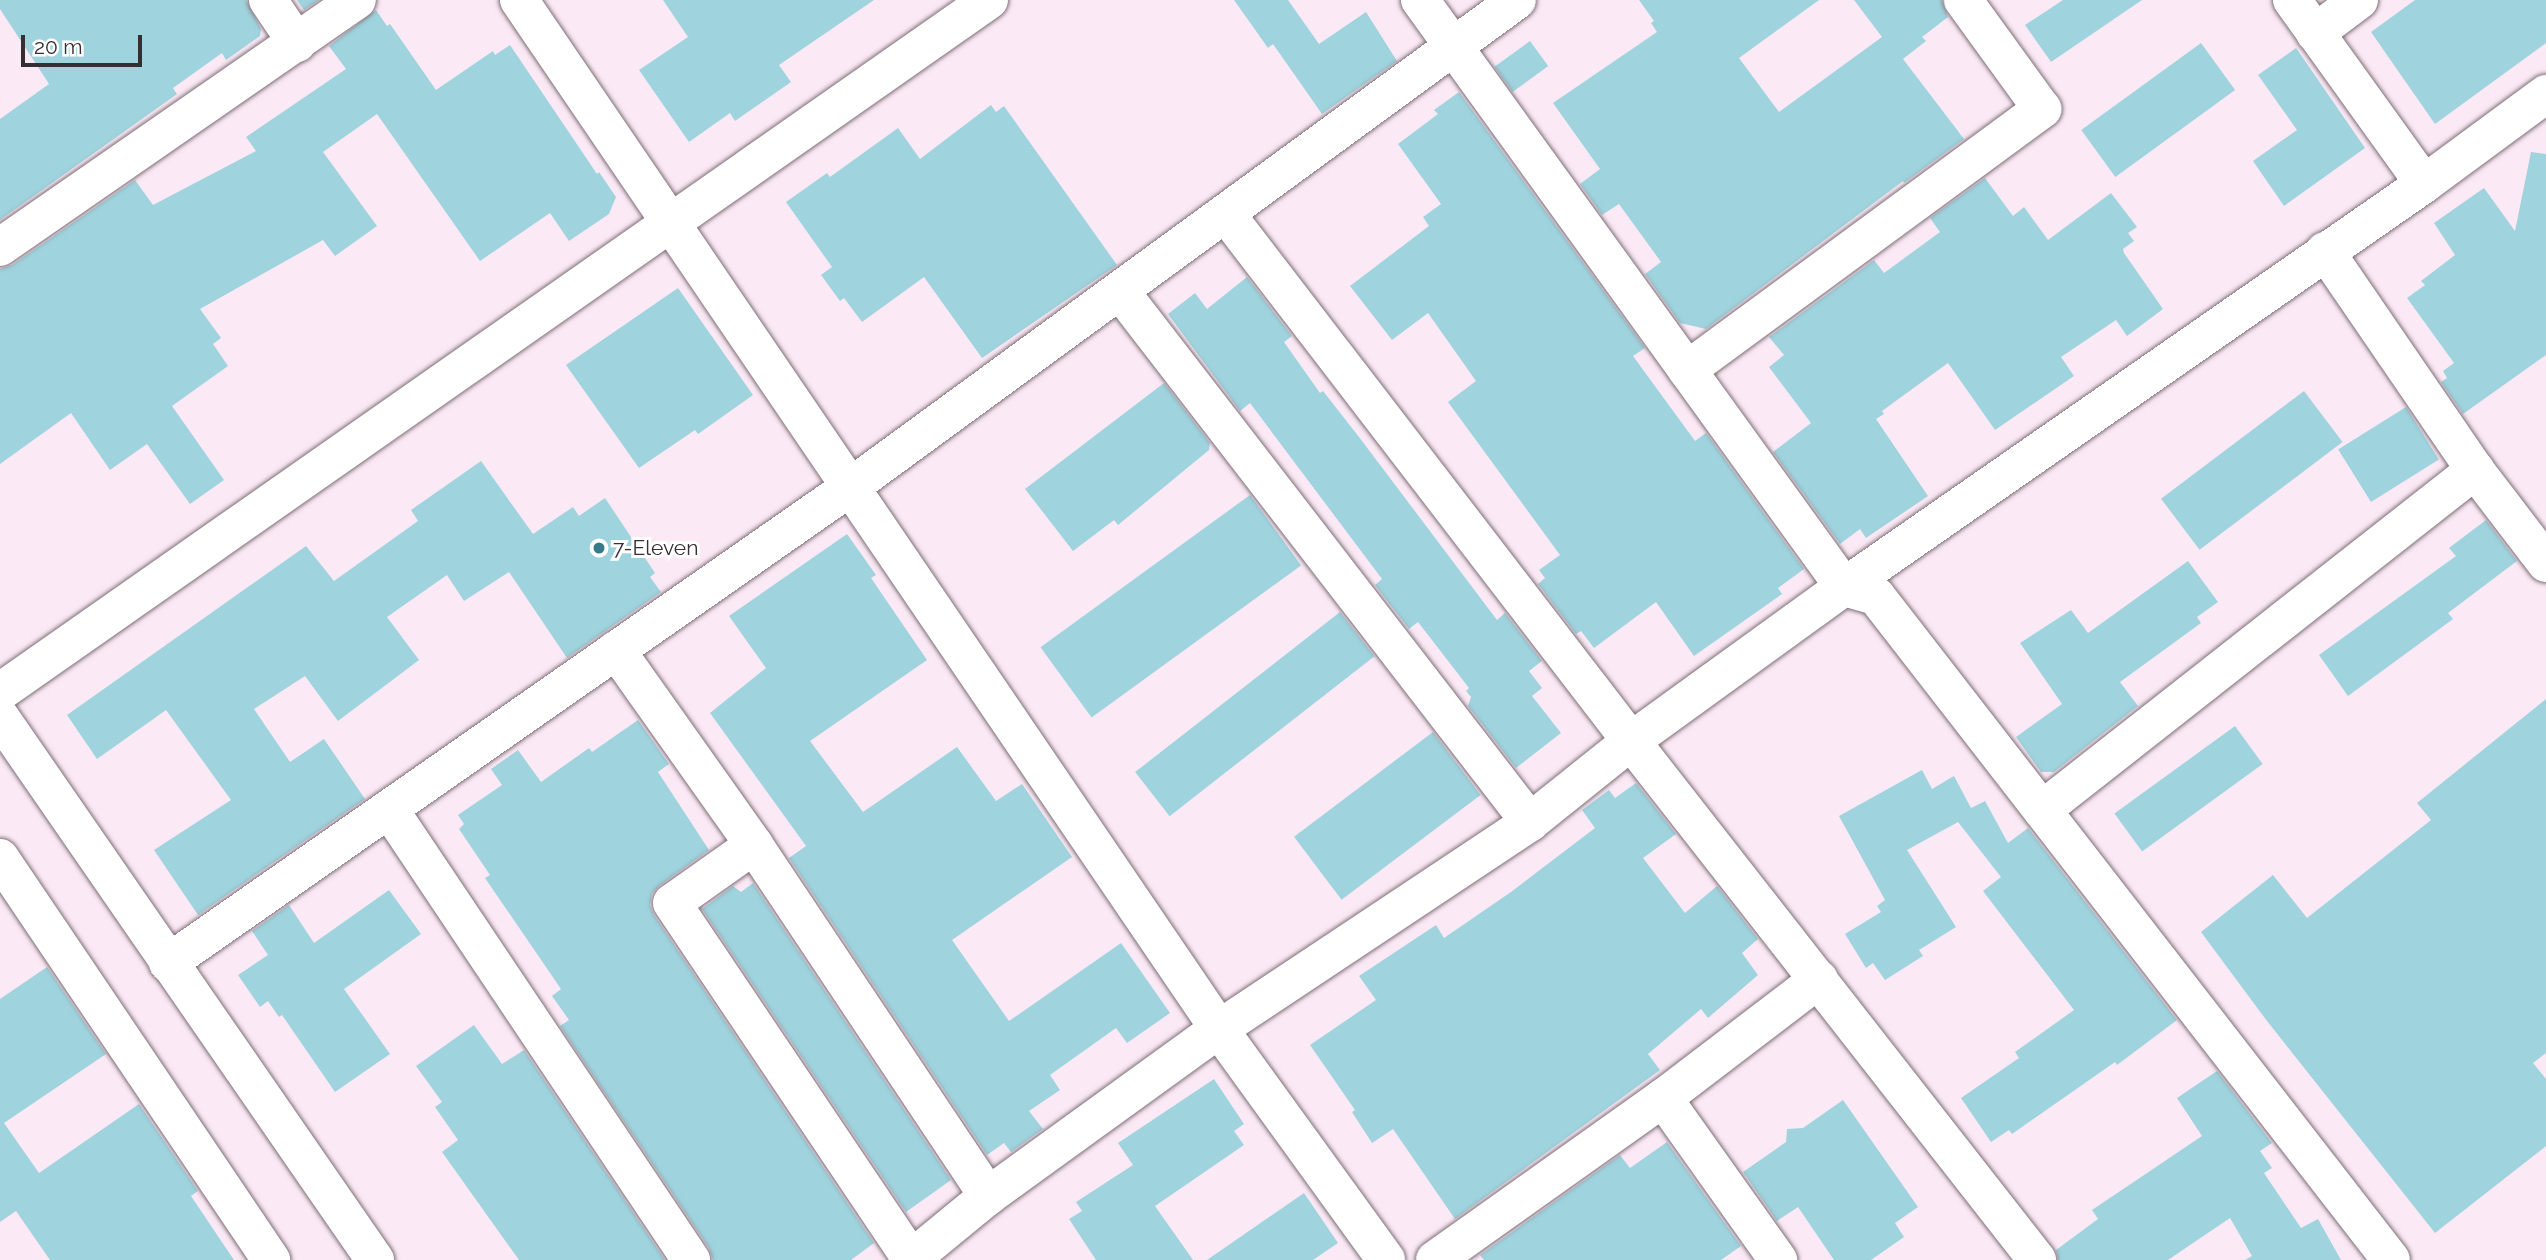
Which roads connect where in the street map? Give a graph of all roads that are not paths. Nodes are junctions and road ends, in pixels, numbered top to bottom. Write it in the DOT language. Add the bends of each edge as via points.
graph roads {
  1 [pos="268,0"];
  2 [pos="356,0"];
  3 [pos="519,0"];
  4 [pos="989,0"];
  5 [pos="1419,0"];
  6 [pos="1517,0"];
  7 [pos="1963,0"];
  8 [pos="2291,0"];
  9 [pos="2359,0"];
  10 [pos="2315,33"];
  11 [pos="297,43"];
  12 [pos="1453,46"];
  13 [pos="2546,94"];
  14 [pos="2424,184"];
  15 [pos="1226,214"];
  16 [pos="672,223"];
  17 [pos="0,247"];
  18 [pos="2325,251"];
  19 [pos="1121,291"];
  20 [pos="1686,370"];
  21 [pos="2475,470"];
  22 [pos="849,488"];
  23 [pos="2546,564"];
  24 [pos="1843,587"];
  25 [pos="616,650"];
  26 [pos="0,692"];
  27 [pos="0,717"];
  28 [pos="1631,741"];
  29 [pos="389,809"];
  30 [pos="2042,810"];
  31 [pos="1530,822"];
  32 [pos="754,845"];
  33 [pos="0,858"];
  34 [pos="168,963"];
  35 [pos="1819,979"];
  36 [pos="1219,1029"];
  37 [pos="1663,1098"];
  38 [pos="988,1196"];
  39 [pos="271,1260"];
  40 [pos="375,1260"];
  41 [pos="691,1260"];
  42 [pos="911,1260"];
  43 [pos="1386,1260"];
  44 [pos="1435,1260"];
  45 [pos="1778,1260"];
  46 [pos="2037,1260"];
  47 [pos="2391,1260"];
  1 -- 11 [label="street"];
  2 -- 11 [label="street"];
  3 -- 16 [label="street"];
  4 -- 16 [label="street"];
  5 -- 12 [label="street"];
  6 -- 12 [label="street"];
  7 -- 20 [label="street" via="2042,109"];
  8 -- 10 [label="street"];
  9 -- 10 [label="street"];
  10 -- 14 [label="street"];
  11 -- 17 [label="street"];
  12 -- 15 [label="street"];
  12 -- 20 [label="street"];
  13 -- 14 [label="street"];
  14 -- 18 [label="street"];
  15 -- 19 [label="street"];
  15 -- 28 [label="street"];
  16 -- 22 [label="street"];
  16 -- 26 [label="street"];
  18 -- 21 [label="street"];
  18 -- 24 [label="street"];
  19 -- 22 [label="street"];
  19 -- 31 [label="street"];
  20 -- 24 [label="street"];
  21 -- 23 [label="street"];
  21 -- 30 [label="street"];
  22 -- 25 [label="street"];
  22 -- 36 [label="street"];
  24 -- 28 [label="street"];
  24 -- 30 [label="street" via="1876,596"];
  25 -- 29 [label="street"];
  25 -- 32 [label="street"];
  27 -- 34 [label="street"];
  28 -- 31 [label="street"];
  28 -- 35 [label="street"];
  29 -- 34 [label="street"];
  29 -- 41 [label="street"];
  30 -- 47 [label="street"];
  31 -- 36 [label="street"];
  32 -- 38 [label="street"];
  32 -- 42 [label="street" via="672,903"];
  33 -- 39 [label="street"];
  34 -- 40 [label="street"];
  35 -- 37 [label="street"];
  35 -- 46 [label="street"];
  36 -- 38 [label="street"];
  36 -- 43 [label="street"];
  37 -- 44 [label="street"];
  37 -- 45 [label="street"];
  38 -- 42 [label="street"];
}
